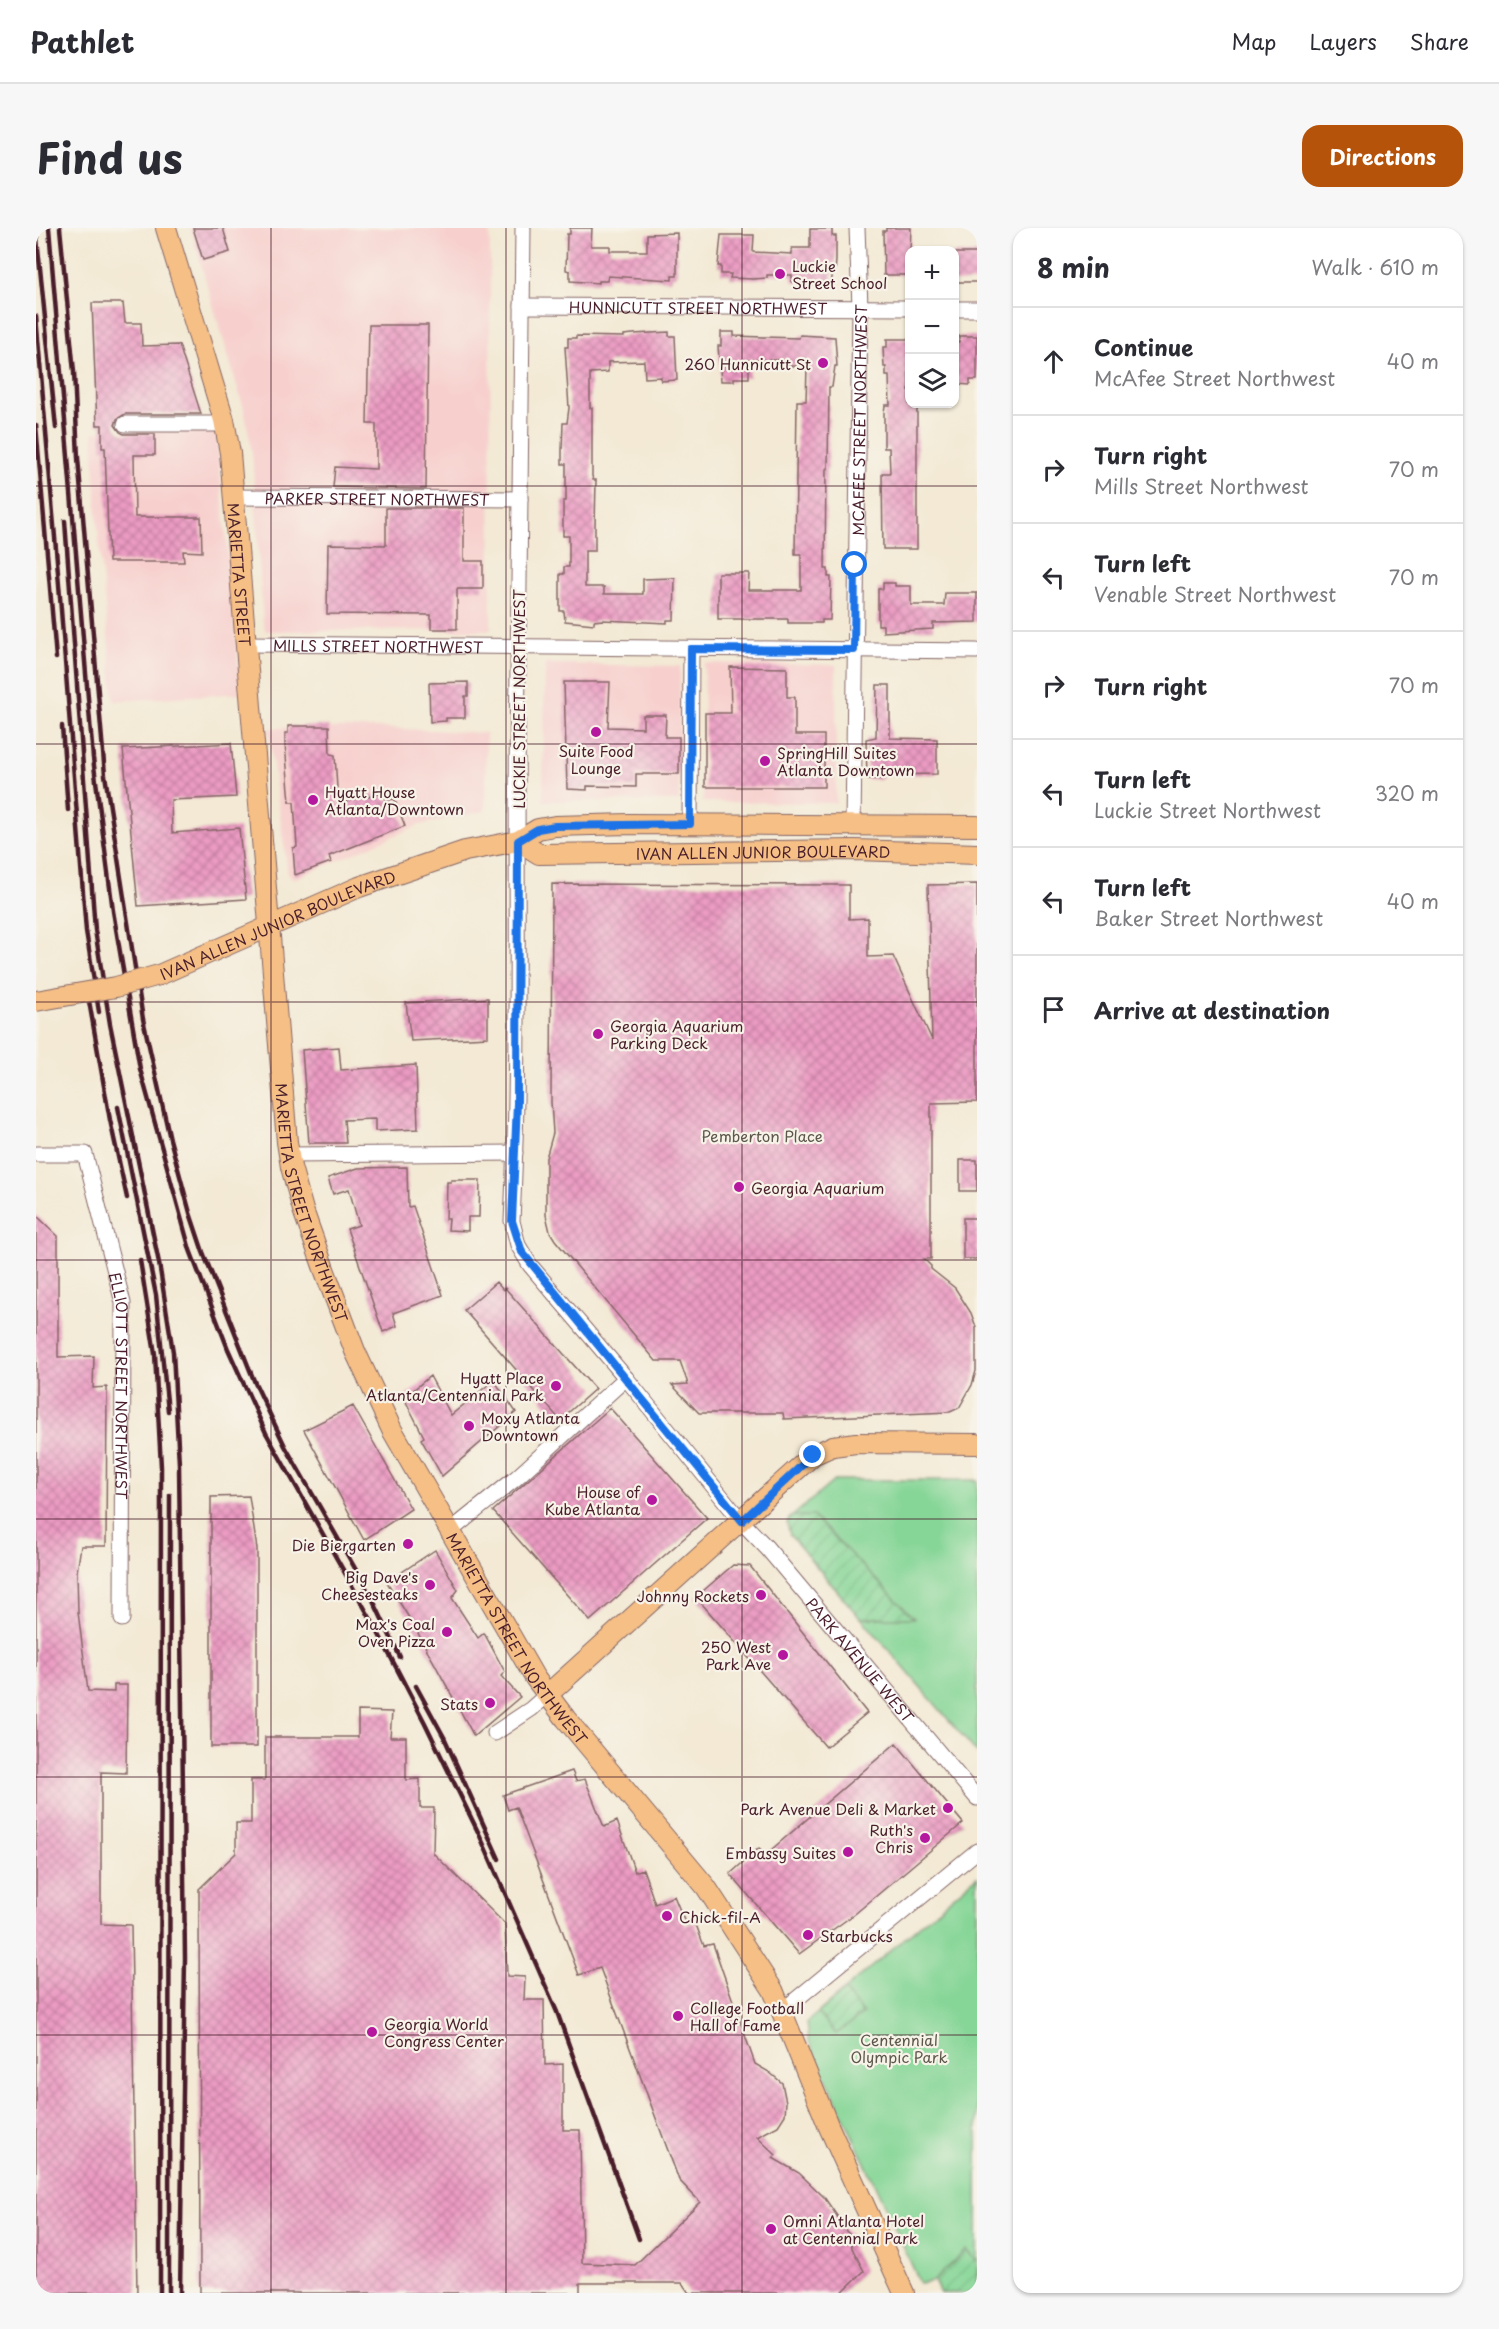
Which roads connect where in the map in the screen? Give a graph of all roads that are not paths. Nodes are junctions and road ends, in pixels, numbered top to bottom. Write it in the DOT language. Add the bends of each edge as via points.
graph roads {
  1 [pos="166,228"];
  2 [pos="523,228"];
  3 [pos="857,228"];
  4 [pos="522,306"];
  5 [pos="860,308"];
  6 [pos="905,308"];
  7 [pos="959,309"];
  8 [pos="977,309"];
  9 [pos="125,424"];
  10 [pos="225,424"];
  11 [pos="235,497"];
  12 [pos="520,499"];
  13 [pos="246,644"];
  14 [pos="519,646"];
  15 [pos="691,649"];
  16 [pos="854,650"];
  17 [pos="977,651"];
  18 [pos="690,824"];
  19 [pos="853,826"];
  20 [pos="977,826"];
  21 [pos="518,841"];
  22 [pos="977,854"];
  23 [pos="270,927"];
  24 [pos="36,1001"];
  25 [pos="515,1153"];
  26 [pos="36,1154"];
  27 [pos="289,1155"];
  28 [pos="626,1378"];
  29 [pos="977,1444"];
  30 [pos="742,1521"];
  31 [pos="449,1532"];
  32 [pos="122,1620"];
  33 [pos="547,1695"];
  34 [pos="495,1733"];
  35 [pos="977,1798"];
  36 [pos="977,1851"];
  37 [pos="782,2011"];
  38 [pos="904,2293"];
  1 -- 10 [label="main road, MARIETTA STREET"];
  2 -- 4 [label="street, LUCKIE STREET NORTHWEST"];
  3 -- 5 [label="street, MCAFEE STREET NORTHWEST"];
  4 -- 5 [label="street, HUNNICUTT STREET NORTHWEST"];
  4 -- 12 [label="street, LUCKIE STREET NORTHWEST"];
  5 -- 6 [label="street, HUNNICUTT STREET NORTHWEST"];
  5 -- 16 [label="street, MCAFEE STREET NORTHWEST"];
  7 -- 8 [label="street"];
  9 -- 10 [label="street"];
  10 -- 11 [label="main road, MARIETTA STREET"];
  11 -- 12 [label="street, PARKER STREET NORTHWEST"];
  11 -- 13 [label="main road, MARIETTA STREET"];
  12 -- 14 [label="street, LUCKIE STREET NORTHWEST"];
  13 -- 14 [label="street, MILLS STREET NORTHWEST"];
  13 -- 23 [label="main road, MARIETTA STREET"];
  14 -- 15 [label="street, MILLS STREET NORTHWEST"];
  14 -- 21 [label="street, LUCKIE STREET NORTHWEST"];
  15 -- 16 [label="street, MILLS STREET NORTHWEST"];
  15 -- 18 [label="street"];
  16 -- 17 [label="street, MILLS STREET NORTHWEST"];
  16 -- 19 [label="street, MCAFEE STREET NORTHWEST"];
  18 -- 19 [label="main road, IVAN ALLEN JUNIOR BOULEVARD"];
  18 -- 21 [label="main road, IVAN ALLEN JUNIOR BOULEVARD" via="555,826 538,829"];
  19 -- 20 [label="main road, IVAN ALLEN JUNIOR BOULEVARD"];
  21 -- 22 [label="main road, IVAN ALLEN JUNIOR BOULEVARD" via="539,854 855,850"];
  21 -- 23 [label="main road, IVAN ALLEN JUNIOR BOULEVARD" via="465,851 358,887"];
  21 -- 25 [label="street, LUCKIE STREET NORTHWEST"];
  23 -- 24 [label="main road, IVAN ALLEN JUNIOR BOULEVARD, bridge" via="159,975"];
  23 -- 27 [label="main road, MARIETTA STREET NORTHWEST"];
  25 -- 27 [label="street"];
  25 -- 28 [label="street, LUCKIE STREET NORTHWEST" via="512,1221 522,1252"];
  26 -- 32 [label="street, ELLIOTT STREET NORTHWEST" via="85,1154 123,1304"];
  27 -- 31 [label="main road, MARIETTA STREET NORTHWEST" via="303,1210 355,1351 392,1430"];
  28 -- 30 [label="street, LUCKIE STREET NORTHWEST"];
  28 -- 31 [label="street" via="515,1479"];
  29 -- 30 [label="main road" via="833,1446 813,1455"];
  30 -- 33 [label="main road"];
  30 -- 35 [label="street, PARK AVENUE WEST"];
  31 -- 33 [label="main road, MARIETTA STREET NORTHWEST"];
  33 -- 34 [label="street"];
  33 -- 37 [label="main road, MARIETTA STREET NORTHWEST" via="706,1887 768,1982"];
  36 -- 37 [label="street"];
  37 -- 38 [label="main road, MARIETTA STREET NORTHWEST" via="828,2125"];
}
